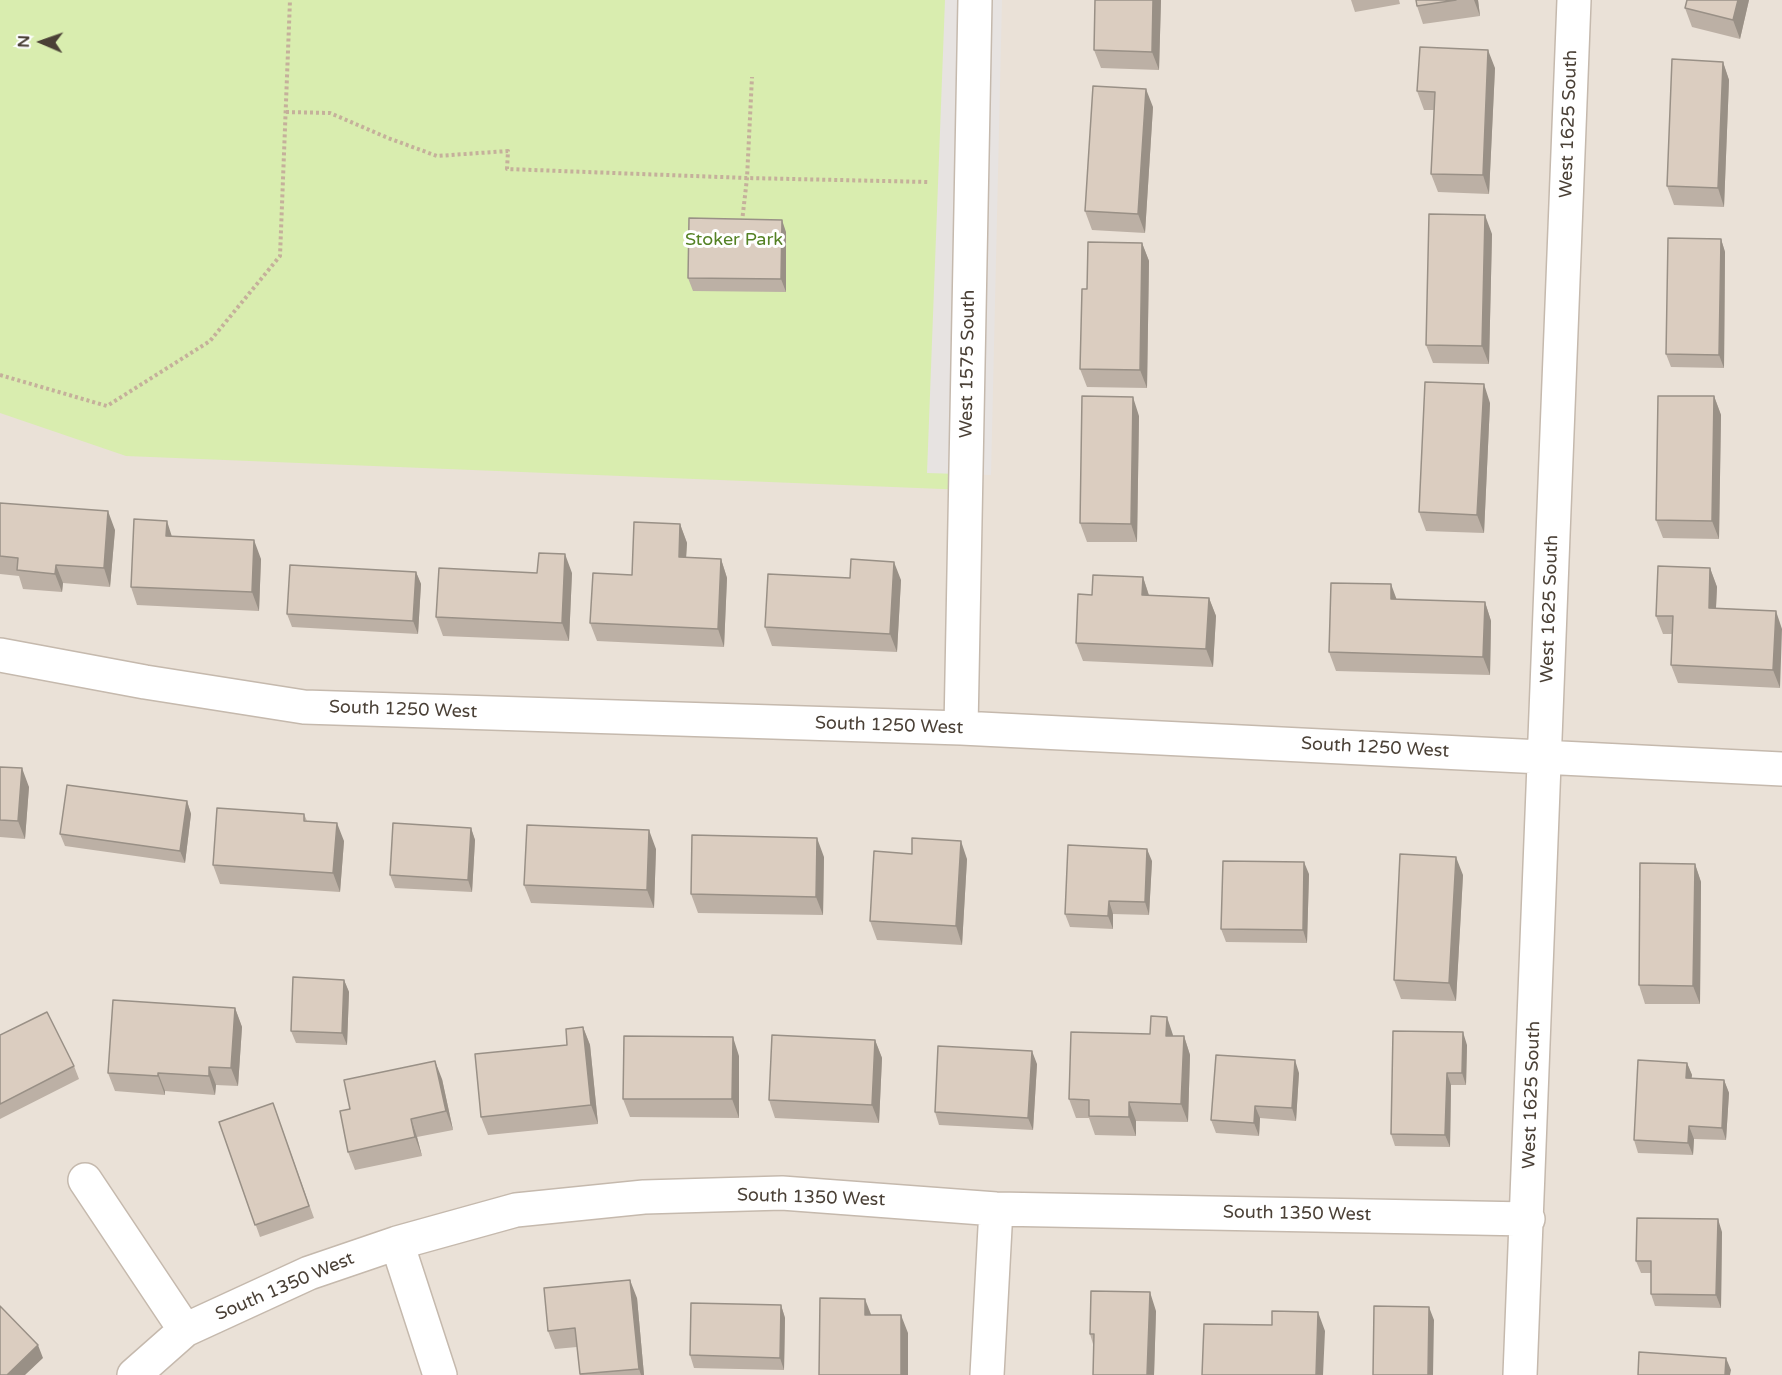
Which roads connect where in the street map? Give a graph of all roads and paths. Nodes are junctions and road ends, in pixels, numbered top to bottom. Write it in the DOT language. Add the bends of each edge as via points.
graph roads {
  1 [pos="290,0"];
  2 [pos="975,0"];
  3 [pos="1574,0"];
  4 [pos="752,77"];
  5 [pos="286,112"];
  6 [pos="747,178"];
  7 [pos="929,182"];
  8 [pos="741,232"];
  9 [pos="0,375"];
  10 [pos="0,655"];
  11 [pos="961,728"];
  12 [pos="1544,757"];
  13 [pos="1782,769"];
  14 [pos="85,1180"];
  15 [pos="996,1209"];
  16 [pos="1528,1219"];
  17 [pos="397,1243"];
  18 [pos="185,1330"];
  19 [pos="134,1375"];
  20 [pos="440,1375"];
  21 [pos="987,1375"];
  22 [pos="1520,1375"];
  1 -- 5 [label="path"];
  2 -- 11 [label="street, West 1575 South"];
  3 -- 12 [label="street, West 1625 South"];
  4 -- 6 [label="path"];
  5 -- 6 [label="path" via="330,113 437,156 507,150 507,169"];
  5 -- 9 [label="path" via="280,256 210,341 107,406"];
  6 -- 7 [label="path"];
  6 -- 8 [label="path"];
  10 -- 11 [label="street, South 1250 West" via="304,707"];
  11 -- 12 [label="street, South 1250 West"];
  12 -- 13 [label="street, South 1250 West"];
  12 -- 16 [label="street, West 1625 South"];
  14 -- 18 [label="street"];
  15 -- 16 [label="street, South 1350 West"];
  15 -- 17 [label="street, South 1350 West" via="782,1193 644,1197 516,1210"];
  15 -- 21 [label="street"];
  16 -- 22 [label="street, West 1625 South"];
  17 -- 18 [label="street, South 1350 West" via="309,1273"];
  17 -- 20 [label="street"];
  18 -- 19 [label="street, South 1350 West"];
}
